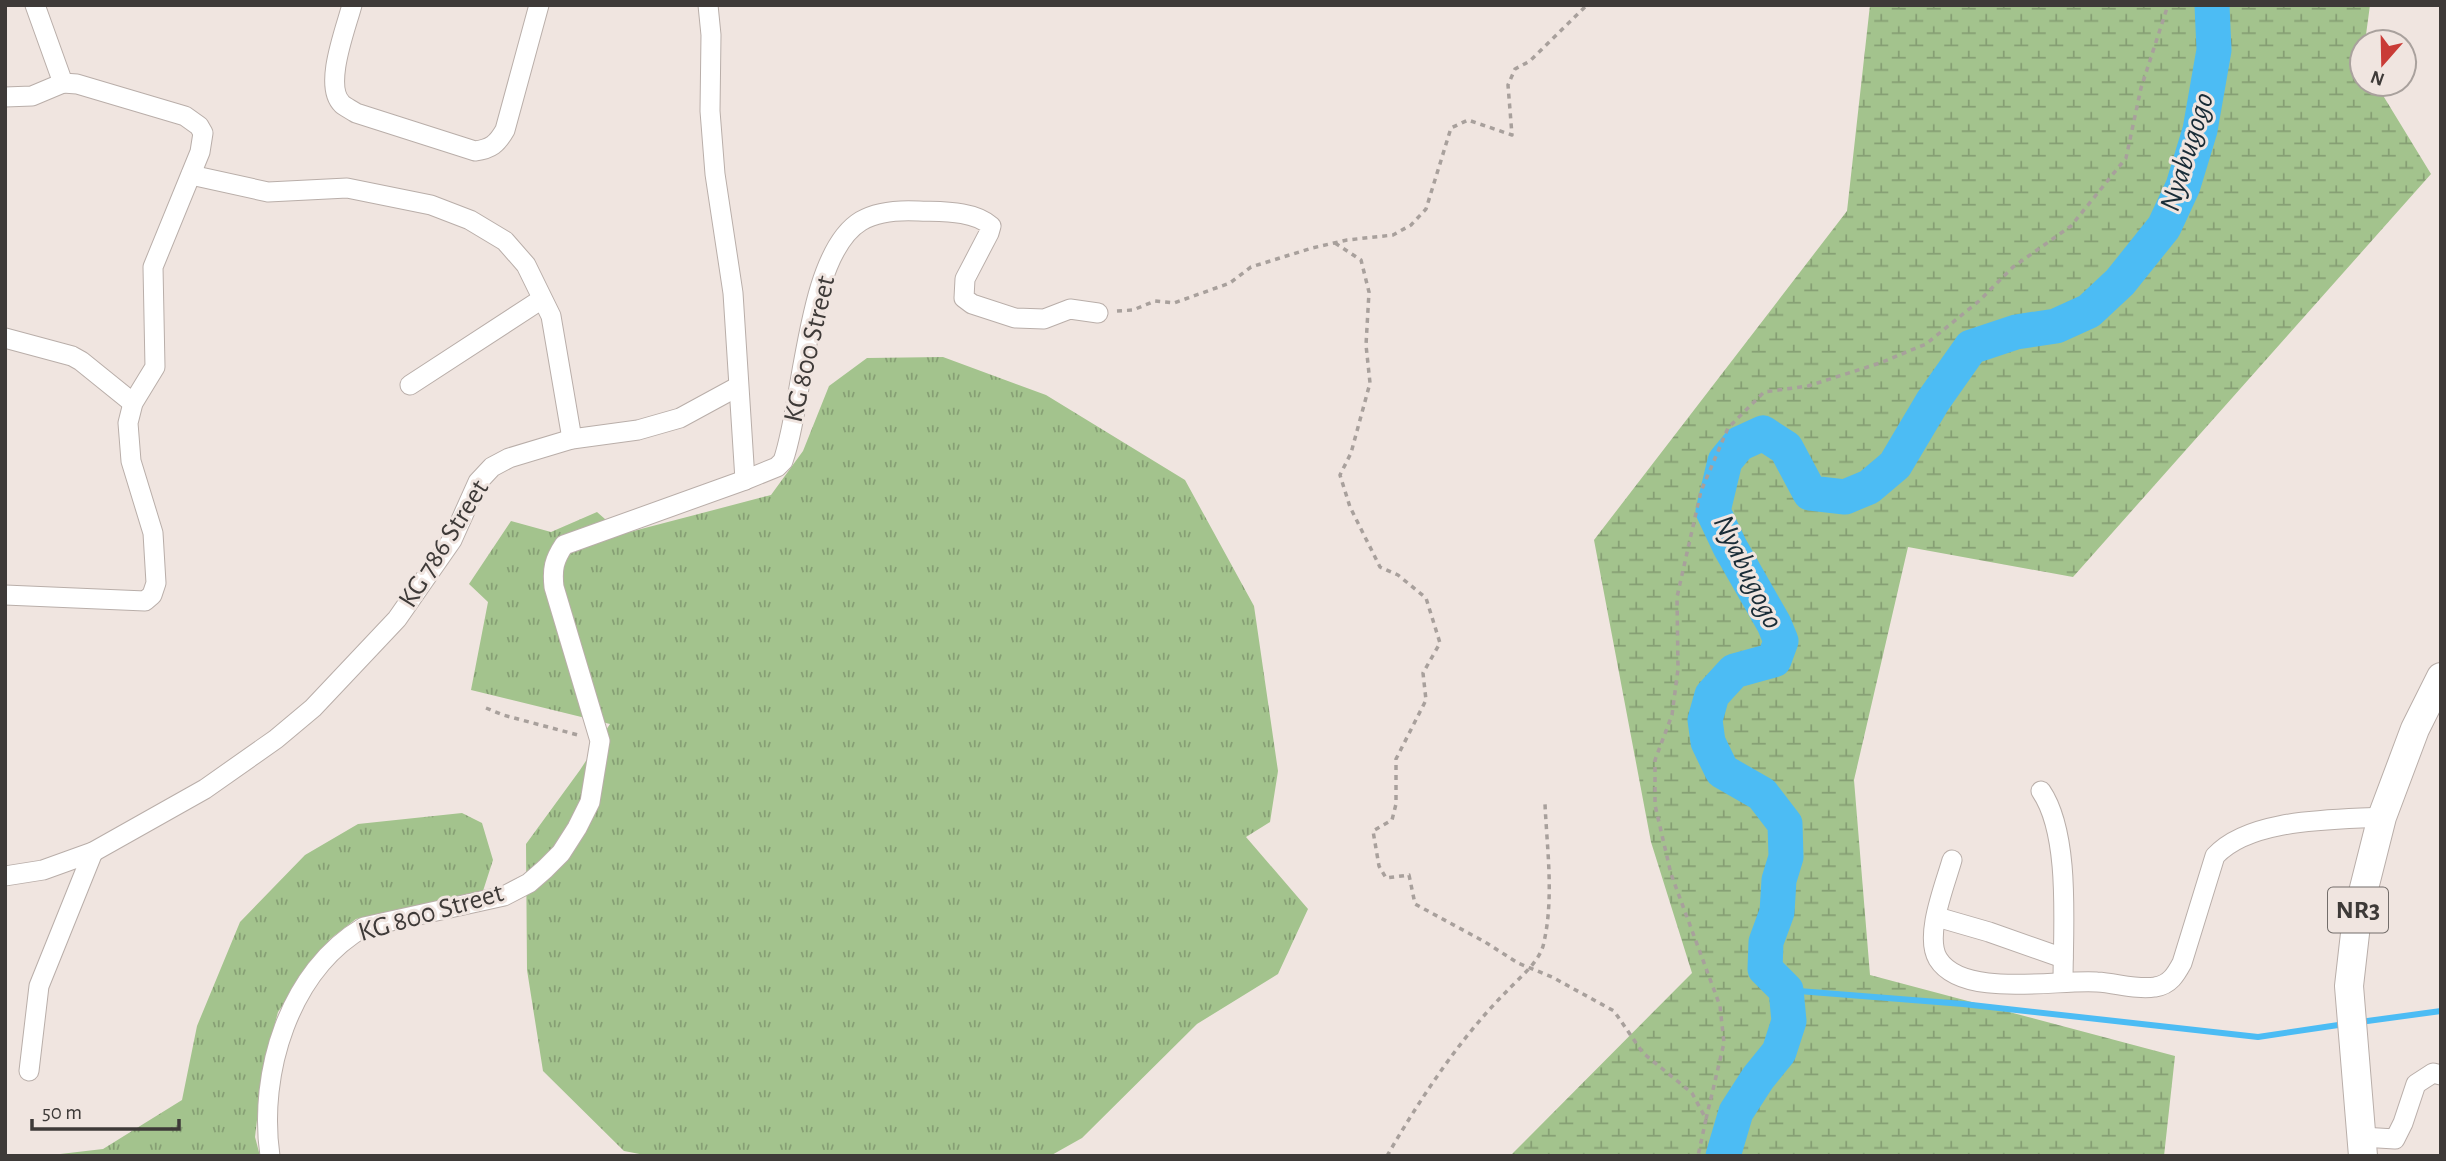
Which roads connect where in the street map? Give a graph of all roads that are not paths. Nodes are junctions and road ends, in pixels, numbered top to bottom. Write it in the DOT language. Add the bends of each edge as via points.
graph roads {
  1 [pos="35,5"];
  2 [pos="352,5"];
  3 [pos="539,5"];
  4 [pos="708,5"];
  5 [pos="63,83"];
  6 [pos="5,97"];
  7 [pos="191,175"];
  8 [pos="542,299"];
  9 [pos="1098,313"];
  10 [pos="5,338"];
  11 [pos="410,385"];
  12 [pos="737,387"];
  13 [pos="133,403"];
  14 [pos="572,439"];
  15 [pos="745,480"];
  16 [pos="5,595"];
  17 [pos="2441,677"];
  18 [pos="2041,791"];
  19 [pos="2382,817"];
  20 [pos="93,852"];
  21 [pos="1952,860"];
  22 [pos="5,876"];
  23 [pos="1937,917"];
  24 [pos="2063,958"];
  25 [pos="2063,982"];
  26 [pos="29,1071"];
  27 [pos="2441,1075"];
  28 [pos="2363,1146"];
  29 [pos="270,1156"];
  1 -- 5 [label="street"];
  2 -- 3 [label="street" via="334,78 334,91 341,103 356,113 475,150 488,149 505,130"];
  4 -- 12 [label="street" via="710,111 733,293"];
  5 -- 6 [label="street" via="32,96"];
  5 -- 7 [label="street" via="185,116 199,125 203,133"];
  7 -- 8 [label="street" via="268,192 347,188 431,205 470,220 505,241 526,265"];
  7 -- 13 [label="street" via="153,267 155,367"];
  8 -- 11 [label="street"];
  8 -- 14 [label="street" via="551,316"];
  9 -- 15 [label="street, KG 800 Street" via="1070,309 1044,319 1015,318 964,298 965,279 991,226 985,220 956,213 898,210 862,221 834,252 821,282 783,461"];
  10 -- 13 [label="street" via="72,356"];
  12 -- 14 [label="street, KG 786 Street" via="680,418"];
  12 -- 15 [label="street, KG 800 Street"];
  13 -- 16 [label="street" via="128,435 131,461 153,533 156,583 152,595 145,601"];
  14 -- 20 [label="street, KG 786 Street" via="492,467 478,482 452,540 397,619 313,708 205,789"];
  15 -- 29 [label="street, KG 800 Street" via="564,545 554,559 554,587 600,741 590,802 561,853 529,883 504,895 364,928 347,937 314,972 298,994 282,1035 269,1089"];
  17 -- 19 [label="highway, NR3" via="2415,729"];
  18 -- 24 [label="street" via="2058,829"];
  19 -- 25 [label="street" via="2298,824 2237,838 2224,846 2214,856 2182,963 2164,984"];
  19 -- 28 [label="highway, NR3" via="2357,916 2349,986"];
  20 -- 22 [label="street, KG 786 Street" via="43,870"];
  20 -- 26 [label="street" via="39,986"];
  21 -- 23 [label="street"];
  23 -- 24 [label="street"];
  23 -- 25 [label="street" via="1934,949 1953,972 1992,984"];
  24 -- 25 [label="street"];
  27 -- 28 [label="street" via="2433,1073 2416,1084 2395,1139"];
}
